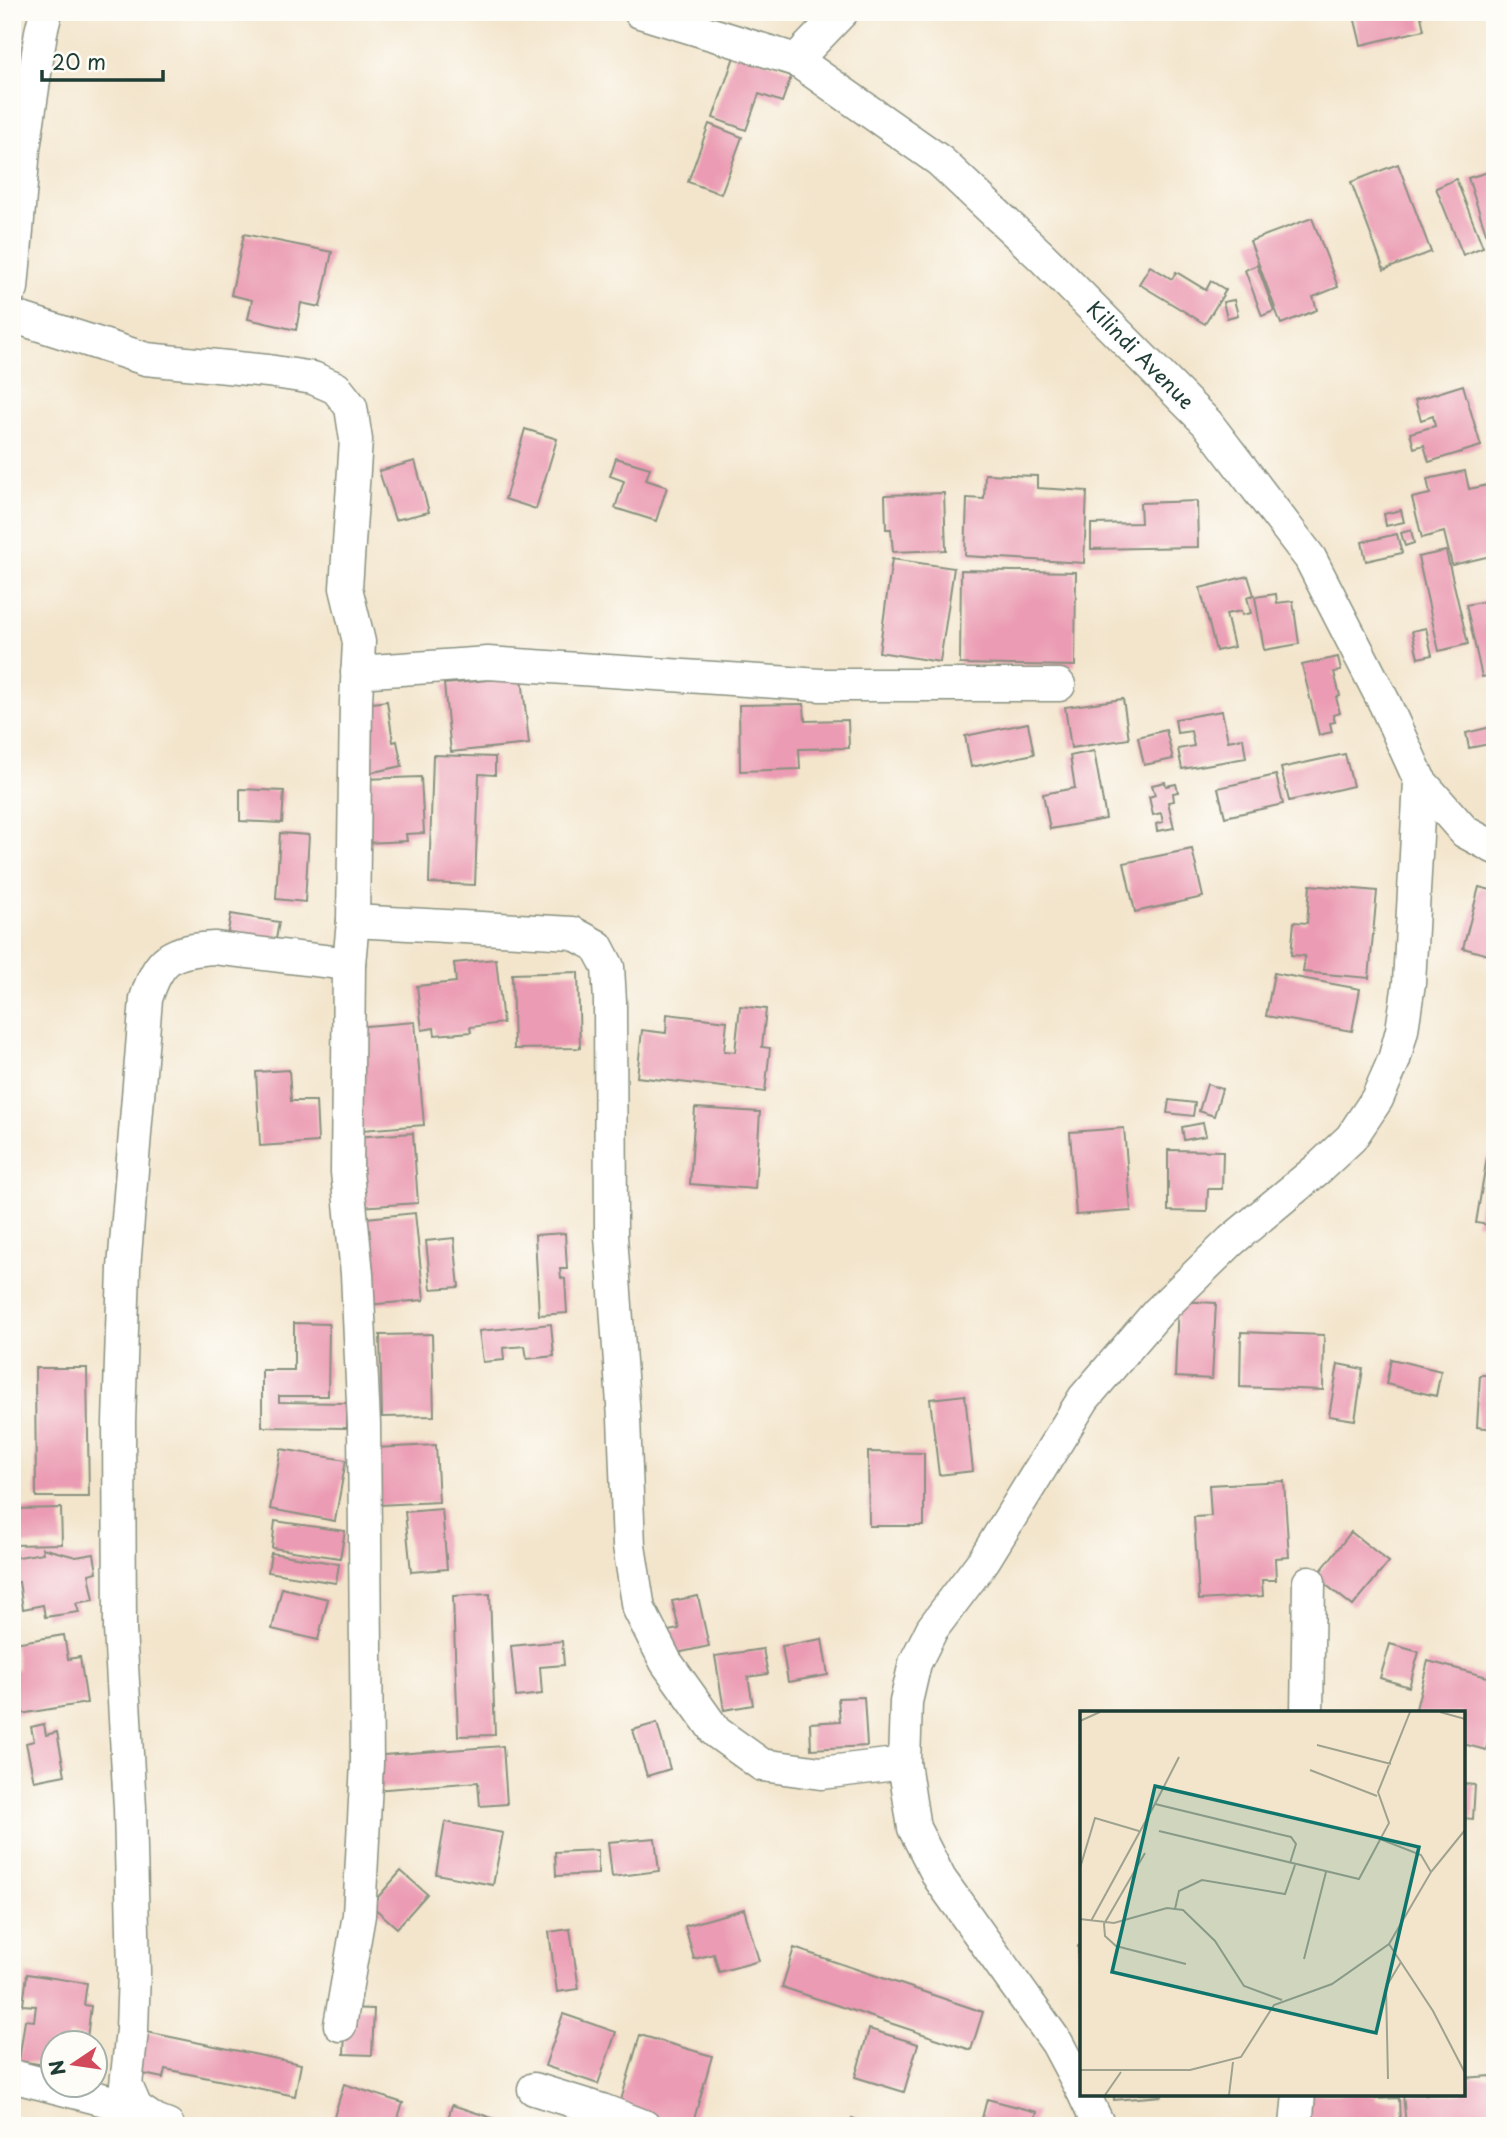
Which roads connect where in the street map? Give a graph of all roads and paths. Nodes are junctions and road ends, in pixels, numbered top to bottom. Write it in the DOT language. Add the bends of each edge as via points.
graph roads {
  1 [pos="46,12"];
  2 [pos="640,12"];
  3 [pos="842,12"];
  4 [pos="796,60"];
  5 [pos="12,288"];
  6 [pos="12,316"];
  7 [pos="356,672"];
  8 [pos="1059,685"];
  9 [pos="1420,781"];
  10 [pos="1495,848"];
  11 [pos="354,921"];
  12 [pos="349,964"];
  13 [pos="1309,1582"];
  14 [pos="1307,1711"];
  15 [pos="904,1763"];
  16 [pos="340,2025"];
  17 [pos="12,2076"];
  18 [pos="1080,2087"];
  19 [pos="534,2089"];
  20 [pos="1085,2096"];
  21 [pos="1299,2096"];
  22 [pos="136,2108"];
  23 [pos="168,2126"];
  24 [pos="643,2126"];
  25 [pos="1099,2126"];
  26 [pos="1296,2126"];
  1 -- 5 [label="street" via="24,149"];
  2 -- 4 [label="street, Kilindi Avenue"];
  3 -- 4 [label="street"];
  4 -- 9 [label="street, Kilindi Avenue" via="940,162 1207,423 1310,558"];
  6 -- 7 [label="street" via="146,359 268,371 313,378 336,388 351,407 356,440 346,589 359,642"];
  7 -- 8 [label="street" via="488,663 821,685"];
  7 -- 11 [label="street"];
  9 -- 10 [label="street, Kilindi Avenue" via="1465,832"];
  9 -- 15 [label="street" via="1409,983 1394,1060 1377,1099 1351,1138 1231,1241 1084,1398 984,1560 932,1629 915,1663 906,1702"];
  11 -- 12 [label="street"];
  11 -- 15 [label="street" via="573,933 597,946 608,967 611,1236 629,1546 639,1609 666,1662 716,1732 762,1765 821,1773"];
  12 -- 16 [label="street" via="347,1172 364,1424 367,1763 359,1915"];
  12 -- 22 [label="street" via="194,949 173,955 154,973 146,999 124,1268 119,1422 120,1629 134,1972 126,2085"];
  13 -- 14 [label="street"];
  15 -- 18 [label="street" via="914,1828 940,1879 1056,2043"];
  17 -- 22 [label="street"];
  19 -- 24 [label="street"];
  20 -- 25 [label="street"];
  21 -- 26 [label="street"];
  22 -- 23 [label="street"];
}
